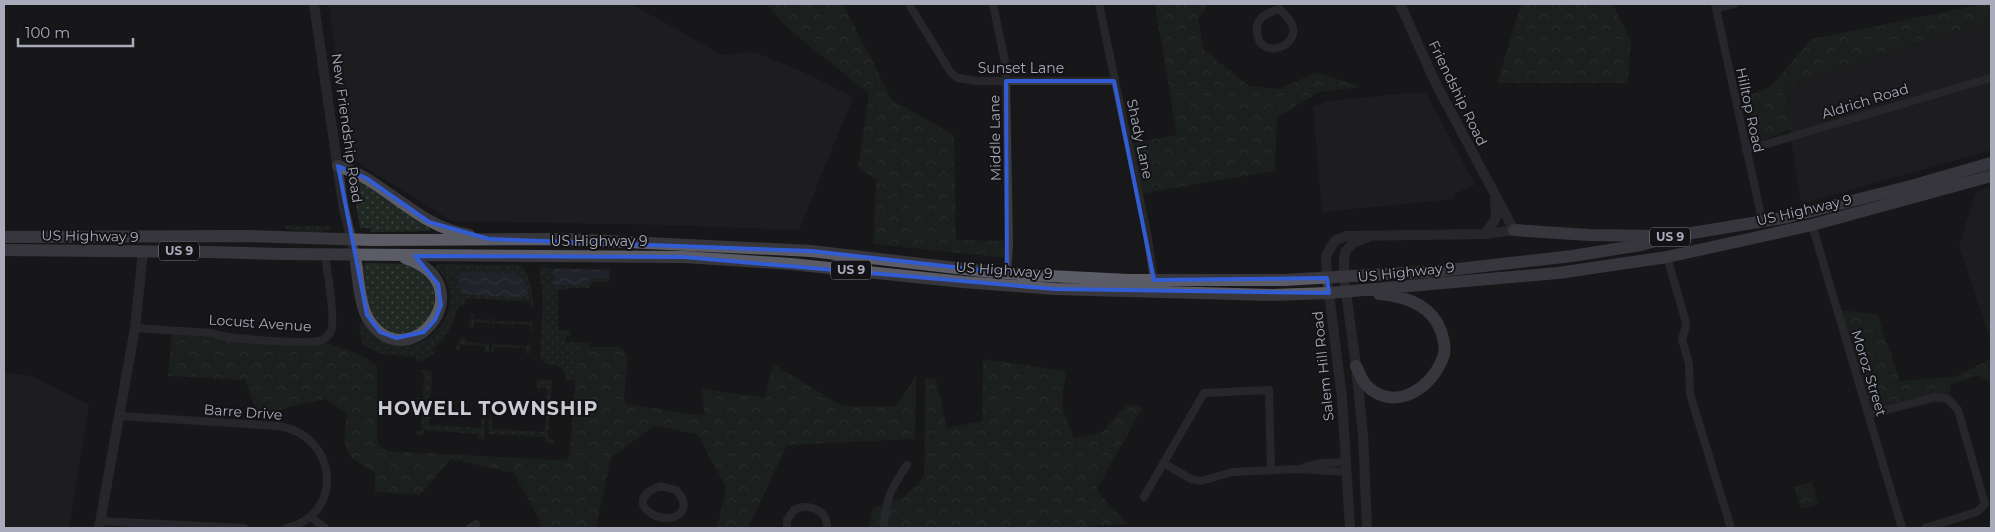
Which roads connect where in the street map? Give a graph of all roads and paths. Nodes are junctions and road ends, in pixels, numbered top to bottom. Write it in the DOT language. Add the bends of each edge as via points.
graph roads {
  1 [pos="314,4"];
  2 [pos="910,4"];
  3 [pos="993,4"];
  4 [pos="1098,4"];
  5 [pos="1400,4"];
  6 [pos="1734,4"];
  7 [pos="1279,6"];
  8 [pos="1716,6"];
  9 [pos="1991,78"];
  10 [pos="1006,81"];
  11 [pos="1114,81"];
  12 [pos="1746,150"];
  13 [pos="1991,163"];
  14 [pos="338,166"];
  15 [pos="1991,176"];
  16 [pos="1494,193"];
  17 [pos="1762,220"];
  18 [pos="1812,225"];
  19 [pos="1514,230"];
  20 [pos="1485,234"];
  21 [pos="1371,235"];
  22 [pos="1674,236"];
  23 [pos="4,237"];
  24 [pos="489,239"];
  25 [pos="352,240"];
  26 [pos="4,250"];
  27 [pos="143,252"];
  28 [pos="325,254"];
  29 [pos="354,255"];
  30 [pos="396,255"];
  31 [pos="1667,257"];
  32 [pos="1007,273"];
  33 [pos="1344,277"];
  34 [pos="1327,278"];
  35 [pos="1154,280"];
  36 [pos="1352,292"];
  37 [pos="1330,293"];
  38 [pos="135,328"];
  39 [pos="1356,366"];
  40 [pos="1868,415"];
  41 [pos="120,416"];
  42 [pos="1364,456"];
  43 [pos="1163,463"];
  44 [pos="907,465"];
  45 [pos="1346,467"];
  46 [pos="1271,470"];
  47 [pos="1144,497"];
  48 [pos="311,517"];
  49 [pos="99,524"];
  50 [pos="666,527"];
  51 [pos="244,528"];
  52 [pos="287,528"];
  53 [pos="325,528"];
  54 [pos="787,528"];
  55 [pos="827,528"];
  56 [pos="884,528"];
  57 [pos="1350,528"];
  58 [pos="1367,528"];
  59 [pos="1731,528"];
  60 [pos="1902,528"];
  61 [pos="1924,528"];
  1 -- 14 [label="street, New Friendship Road"];
  2 -- 10 [label="street, Sunset Lane" via="953,75 963,80"];
  3 -- 10 [label="street, Middle Lane"];
  4 -- 11 [label="street, Shady Lane"];
  5 -- 16 [label="street, Friendship Road" via="1436,84"];
  6 -- 8 [label="street"];
  7 -- 7 [label="street" via="1292,24 1292,37 1279,48 1268,48 1259,40 1256,28 1261,18"];
  8 -- 12 [label="street, Hilltop Road"];
  9 -- 12 [label="street, Aldrich Road"];
  10 -- 11 [label="street, Sunset Lane"];
  10 -- 32 [label="street, Middle Lane"];
  11 -- 35 [label="street, Shady Lane"];
  12 -- 17 [label="street, Hilltop Road"];
  13 -- 17 [label="highway, US Highway 9 / US 9" via="1851,202"];
  14 -- 24 [label="highway" via="366,178 445,230"];
  14 -- 25 [label="street, New Friendship Road"];
  15 -- 18 [label="highway, US Highway 9 / US 9"];
  16 -- 19 [label="street, Friendship Road"];
  16 -- 20 [label="street, Friendship Road" via="1496,218"];
  17 -- 22 [label="highway, US Highway 9 / US 9"];
  18 -- 31 [label="highway, US Highway 9 / US 9"];
  18 -- 40 [label="street, Moroz Street"];
  19 -- 20 [label="street, Salem Hill Road"];
  19 -- 22 [label="highway"];
  20 -- 21 [label="street, Salem Hill Road"];
  21 -- 33 [label="street, Salem Hill Road" via="1353,243 1346,251"];
  21 -- 34 [label="street, Salem Hill Road" via="1346,236 1336,240 1326,256"];
  22 -- 33 [label="highway, US Highway 9 / US 9" via="1572,256 1440,271"];
  23 -- 25 [label="highway, US Highway 9 / US 9" via="245,236"];
  24 -- 25 [label="highway, US Highway 9 / US 9"];
  24 -- 32 [label="highway, US Highway 9 / US 9" via="566,239 811,251"];
  25 -- 29 [label="street, New Friendship Road"];
  26 -- 27 [label="highway, US Highway 9 / US 9"];
  27 -- 28 [label="highway, US Highway 9 / US 9"];
  27 -- 38 [label="street"];
  28 -- 29 [label="highway, US Highway 9 / US 9"];
  28 -- 38 [label="street, Locust Avenue" via="332,322 330,334 324,339 257,339"];
  29 -- 30 [label="highway, US Highway 9 / US 9"];
  29 -- 30 [label="highway" via="364,308 370,322 387,336 408,338 424,332 435,320 441,305 440,294 438,284 428,270"];
  30 -- 37 [label="highway, US Highway 9 / US 9" via="684,257 1055,289 1272,295"];
  31 -- 36 [label="highway, US Highway 9 / US 9" via="1558,273"];
  31 -- 59 [label="street" via="1685,319 1682,339 1689,364 1690,394"];
  32 -- 35 [label="highway, US Highway 9 / US 9"];
  33 -- 34 [label="highway, US Highway 9 / US 9"];
  33 -- 36 [label="street, Salem Hill Road"];
  34 -- 35 [label="highway, US Highway 9 / US 9"];
  34 -- 37 [label="street, Salem Hill Road"];
  36 -- 37 [label="highway, US Highway 9 / US 9"];
  36 -- 39 [label="street, Salem Hill Road"];
  36 -- 39 [label="highway" via="1407,298 1421,305 1439,327 1445,352 1427,380 1412,394 1403,397 1377,393 1365,384"];
  37 -- 45 [label="street, Salem Hill Road"];
  38 -- 41 [label="street"];
  39 -- 42 [label="street, Salem Hill Road"];
  40 -- 60 [label="street, Moroz Street"];
  40 -- 61 [label="street" via="1934,397 1951,401 1958,410 1984,506 1976,512"];
  41 -- 48 [label="street, Barre Drive" via="279,426 303,434 319,450 327,472 325,492"];
  41 -- 49 [label="street"];
  42 -- 45 [label="street"];
  42 -- 58 [label="street, Salem Hill Road"];
  43 -- 46 [label="street" via="1191,479 1202,481 1232,472"];
  43 -- 46 [label="street" via="1204,393 1269,390"];
  43 -- 47 [label="street"];
  44 -- 56 [label="street" via="887,499"];
  45 -- 46 [label="street" via="1322,463 1298,469"];
  45 -- 57 [label="street, Salem Hill Road"];
  48 -- 52 [label="street"];
  48 -- 53 [label="street"];
  49 -- 51 [label="street"];
  50 -- 50 [label="street" via="679,517 683,499 676,490 660,486 645,496 642,506 651,521"];
  54 -- 55 [label="street" via="787,520 794,510 809,506 824,515"];
}
